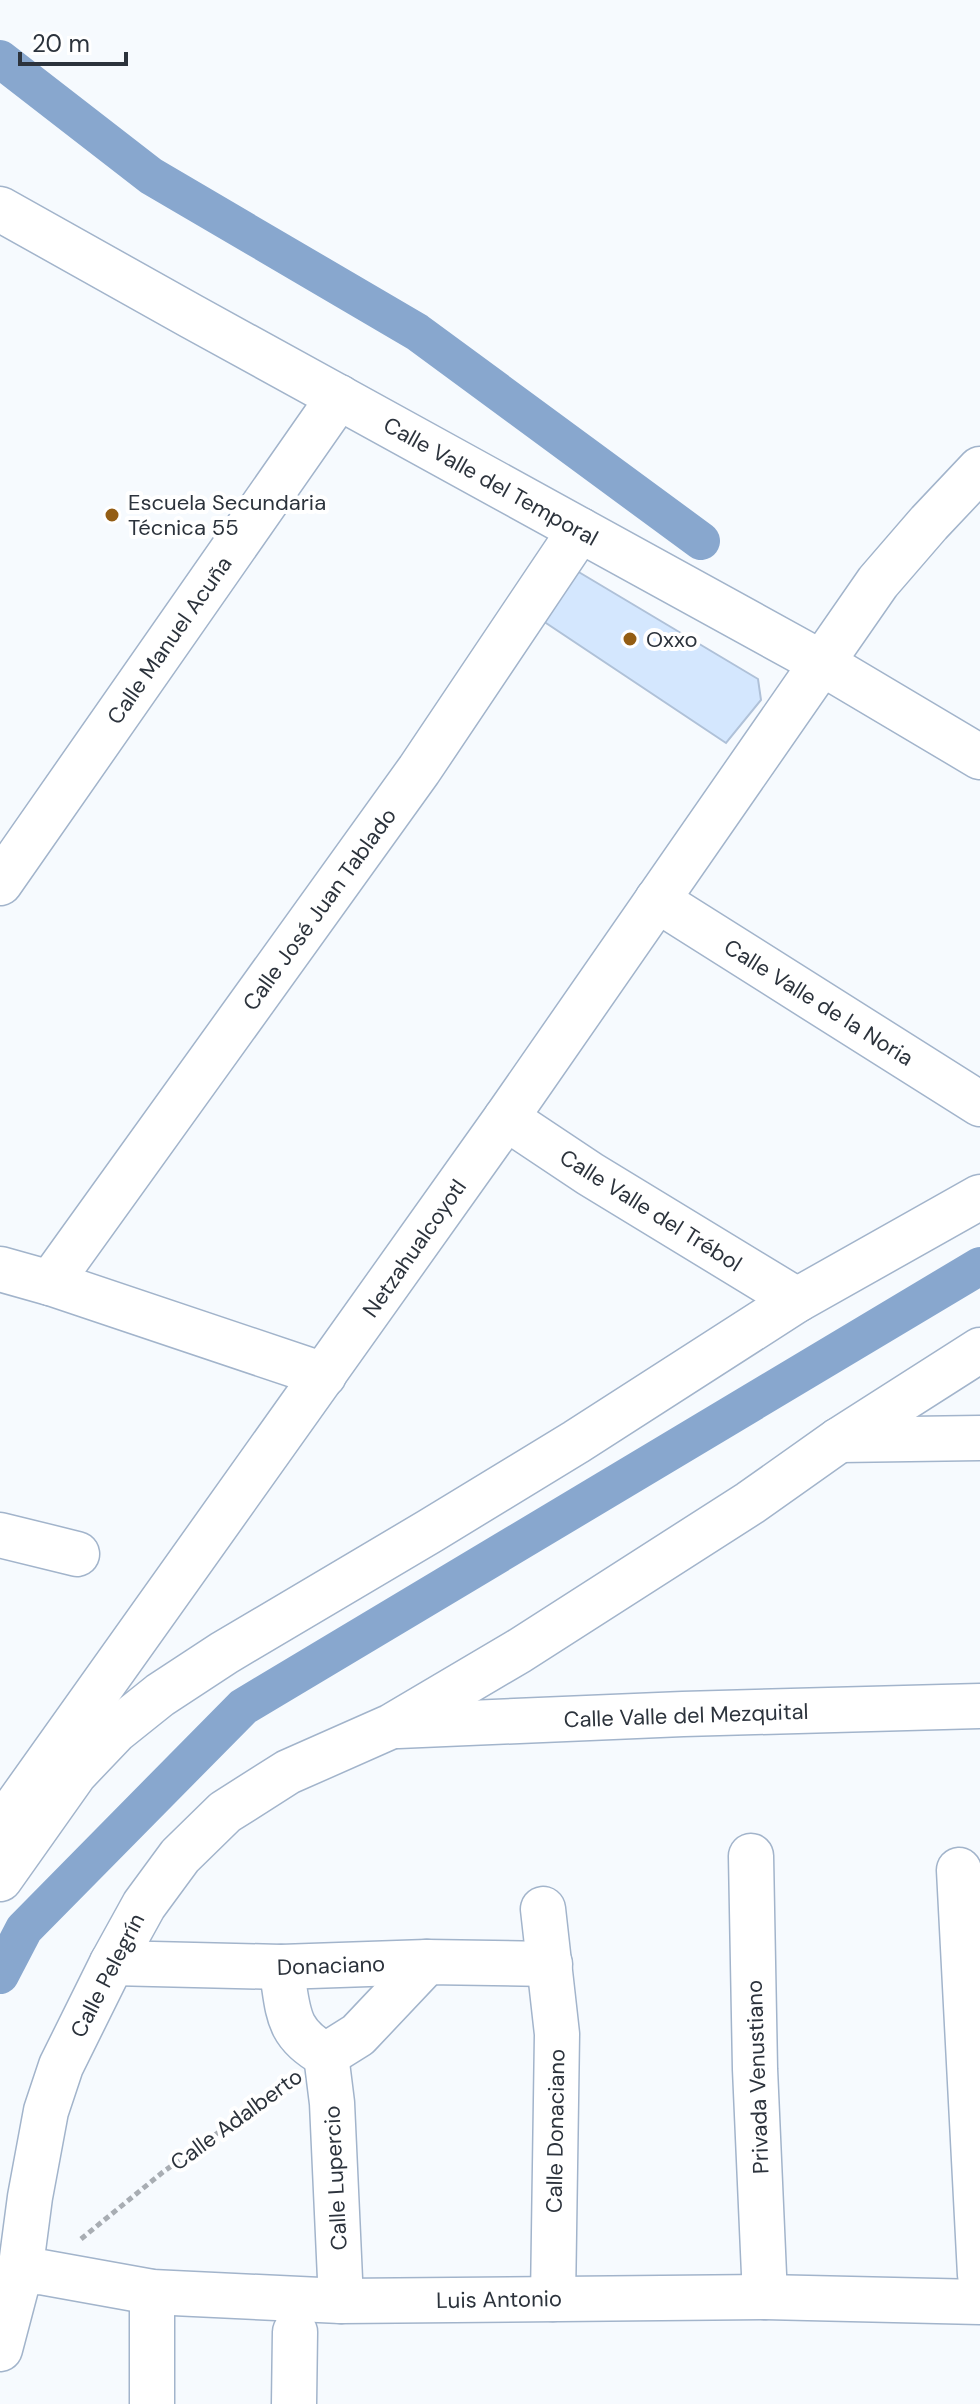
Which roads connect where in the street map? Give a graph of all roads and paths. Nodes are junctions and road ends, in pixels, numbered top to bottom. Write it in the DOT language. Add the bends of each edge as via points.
graph roads {
  1 [pos="0,209"];
  2 [pos="339,397"];
  3 [pos="980,469"];
  4 [pos="580,530"];
  5 [pos="820,662"];
  6 [pos="980,757"];
  7 [pos="0,883"];
  8 [pos="657,900"];
  9 [pos="980,1104"];
  10 [pos="506,1118"];
  11 [pos="980,1197"];
  12 [pos="0,1269"];
  13 [pos="50,1283"];
  14 [pos="797,1300"];
  15 [pos="980,1350"];
  16 [pos="324,1375"];
  17 [pos="980,1438"];
  18 [pos="839,1440"];
  19 [pos="0,1535"];
  20 [pos="77,1554"];
  21 [pos="980,1706"];
  22 [pos="392,1726"];
  23 [pos="0,1829"];
  24 [pos="751,1856"];
  25 [pos="959,1870"];
  26 [pos="0,1879"];
  27 [pos="543,1909"];
  28 [pos="427,1962"];
  29 [pos="112,1963"];
  30 [pos="550,1964"];
  31 [pos="281,1967"];
  32 [pos="326,2055"];
  33 [pos="30,2273"];
  34 [pos="980,2275"];
  35 [pos="152,2292"];
  36 [pos="765,2297"];
  37 [pos="553,2299"];
  38 [pos="341,2301"];
  39 [pos="980,2302"];
  40 [pos="295,2332"];
  41 [pos="0,2349"];
  42 [pos="152,2404"];
  43 [pos="294,2404"];
  1 -- 2 [label="street, Calle Valle del Temporal"];
  2 -- 4 [label="street, Calle Valle del Temporal"];
  2 -- 7 [label="street, Calle Manuel Acuña"];
  3 -- 5 [label="street, Netzahualcoyotl" via="878,582"];
  4 -- 5 [label="street, Calle Valle del Temporal"];
  4 -- 13 [label="street, Calle José Juan Tablado" via="419,770"];
  5 -- 6 [label="street, Calle Valle del Temporal"];
  5 -- 8 [label="street, Netzahualcoyotl"];
  8 -- 9 [label="street, Calle Valle de la Noria"];
  8 -- 10 [label="street, Netzahualcoyotl"];
  10 -- 14 [label="street, Calle Valle del Trébol"];
  10 -- 16 [label="street, Netzahualcoyotl"];
  11 -- 14 [label="street"];
  12 -- 13 [label="street"];
  13 -- 16 [label="street"];
  14 -- 26 [label="street" via="160,1695 75,1773"];
  15 -- 18 [label="street"];
  16 -- 23 [label="street, Netzahualcoyotl"];
  17 -- 18 [label="street"];
  18 -- 22 [label="street" via="519,1651"];
  19 -- 20 [label="street"];
  21 -- 22 [label="street, Calle Valle del Mezquital"];
  22 -- 29 [label="street, Calle Pelegrín" via="288,1772 225,1812 180,1856 144,1905"];
  24 -- 36 [label="street, Privada Venustiano"];
  25 -- 34 [label="street"];
  27 -- 30 [label="street, Calle Donaciano"];
  28 -- 30 [label="street, Donaciano"];
  28 -- 31 [label="street, Donaciano"];
  28 -- 32 [label="street, Calle Adalberto" via="358,2035"];
  29 -- 31 [label="street, Donaciano"];
  29 -- 33 [label="street, Calle Pelegrín" via="61,2066 46,2111 30,2197"];
  30 -- 37 [label="street, Calle Donaciano" via="557,2034"];
  31 -- 32 [label="street" via="293,2028"];
  32 -- 33 [label="path, Calle Adalberto"];
  32 -- 38 [label="street, Calle Lupercio"];
  33 -- 35 [label="street, Luis Antonio"];
  33 -- 41 [label="street, Calle Pelegrín"];
  35 -- 38 [label="street, Luis Antonio"];
  35 -- 42 [label="street"];
  36 -- 37 [label="street, Luis Antonio"];
  36 -- 39 [label="street, Luis Antonio"];
  37 -- 38 [label="street, Luis Antonio"];
  40 -- 43 [label="street"];
}
